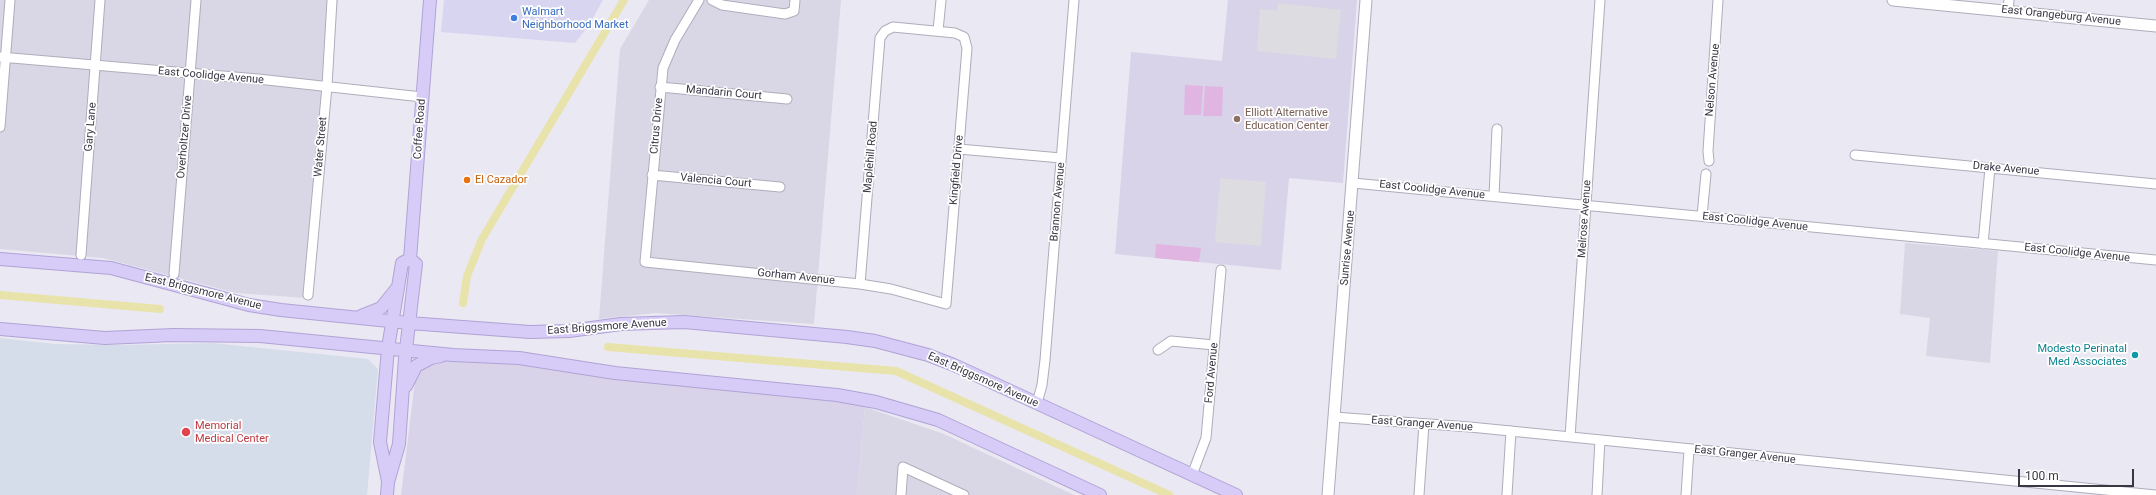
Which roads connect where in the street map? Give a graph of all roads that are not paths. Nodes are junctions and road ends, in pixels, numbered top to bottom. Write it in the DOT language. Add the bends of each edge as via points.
graph roads {
  1 [pos="10,0"];
  2 [pos="100,0"];
  3 [pos="196,0"];
  4 [pos="332,0"];
  5 [pos="430,0"];
  6 [pos="699,0"];
  7 [pos="712,0"];
  8 [pos="794,0"];
  9 [pos="941,0"];
  10 [pos="1074,0"];
  11 [pos="1366,0"];
  12 [pos="1600,0"];
  13 [pos="1718,0"];
  14 [pos="1893,0"];
  15 [pos="2008,6"];
  16 [pos="2156,26"];
  17 [pos="938,31"];
  18 [pos="3,58"];
  19 [pos="96,66"];
  20 [pos="190,74"];
  21 [pos="327,86"];
  22 [pos="660,87"];
  23 [pos="422,97"];
  24 [pos="787,99"];
  25 [pos="0,127"];
  26 [pos="1497,129"];
  27 [pos="959,149"];
  28 [pos="1855,155"];
  29 [pos="1061,158"];
  30 [pos="1709,161"];
  31 [pos="1990,168"];
  32 [pos="1706,174"];
  33 [pos="652,176"];
  34 [pos="1353,183"];
  35 [pos="2156,184"];
  36 [pos="780,188"];
  37 [pos="1494,196"];
  38 [pos="1586,205"];
  39 [pos="1702,216"];
  40 [pos="1983,244"];
  41 [pos="80,255"];
  42 [pos="0,258"];
  43 [pos="410,259"];
  44 [pos="2156,260"];
  45 [pos="645,262"];
  46 [pos="1221,270"];
  47 [pos="174,274"];
  48 [pos="860,284"];
  49 [pos="399,285"];
  50 [pos="308,294"];
  51 [pos="946,304"];
  52 [pos="355,317"];
  53 [pos="392,322"];
  54 [pos="409,323"];
  55 [pos="0,329"];
  56 [pos="1214,345"];
  57 [pos="388,348"];
  58 [pos="1158,350"];
  59 [pos="406,351"];
  60 [pos="453,355"];
  61 [pos="402,397"];
  62 [pos="1037,403"];
  63 [pos="1334,417"];
  64 [pos="1424,424"];
  65 [pos="1511,431"];
  66 [pos="1570,437"];
  67 [pos="1600,440"];
  68 [pos="1689,450"];
  69 [pos="1192,475"];
  70 [pos="388,482"];
  71 [pos="387,495"];
  72 [pos="901,495"];
  73 [pos="964,495"];
  74 [pos="1100,495"];
  75 [pos="1236,495"];
  76 [pos="1328,495"];
  77 [pos="1419,495"];
  78 [pos="1507,495"];
  79 [pos="1596,495"];
  80 [pos="1686,495"];
  81 [pos="2156,495"];
  1 -- 18 [label="street"];
  2 -- 19 [label="street, Gary Lane"];
  3 -- 20 [label="street, Overholtzer Drive"];
  4 -- 21 [label="street, Water Street"];
  5 -- 23 [label="main road, Coffee Road"];
  6 -- 22 [label="street, Citrus Drive" via="668,54"];
  7 -- 8 [label="street" via="722,5 785,14 794,11"];
  9 -- 17 [label="street"];
  10 -- 29 [label="street, Brannon Avenue"];
  11 -- 34 [label="street, Sunrise Avenue"];
  12 -- 38 [label="street, Melrose Avenue"];
  13 -- 30 [label="street, Nelson Avenue"];
  14 -- 15 [label="street, East Orangeburg Avenue"];
  15 -- 16 [label="street, East Orangeburg Avenue"];
  17 -- 27 [label="street, Kingfield Drive" via="955,33 964,38 967,48"];
  17 -- 48 [label="street, Maplehill Road" via="893,27 885,31 880,38"];
  18 -- 19 [label="street, East Coolidge Avenue"];
  18 -- 25 [label="street"];
  19 -- 20 [label="street, East Coolidge Avenue"];
  19 -- 41 [label="street, Gary Lane"];
  20 -- 21 [label="street, East Coolidge Avenue"];
  20 -- 47 [label="street, Overholtzer Drive"];
  21 -- 23 [label="street, East Coolidge Avenue"];
  21 -- 50 [label="street, Water Street"];
  22 -- 24 [label="street, Mandarin Court"];
  22 -- 33 [label="street, Citrus Drive"];
  23 -- 43 [label="main road, Coffee Road"];
  26 -- 37 [label="street"];
  27 -- 29 [label="street"];
  27 -- 51 [label="street, Kingfield Drive"];
  28 -- 31 [label="street, Drake Avenue"];
  29 -- 62 [label="street, Brannon Avenue" via="1045,360"];
  31 -- 35 [label="street, Drake Avenue"];
  31 -- 40 [label="street"];
  32 -- 39 [label="street"];
  33 -- 36 [label="street, Valencia Court"];
  33 -- 45 [label="street, Citrus Drive"];
  34 -- 37 [label="street, East Coolidge Avenue"];
  34 -- 63 [label="street, Sunrise Avenue"];
  37 -- 38 [label="street, East Coolidge Avenue"];
  38 -- 39 [label="street, East Coolidge Avenue"];
  38 -- 66 [label="street, Melrose Avenue"];
  39 -- 40 [label="street, East Coolidge Avenue"];
  40 -- 44 [label="street, East Coolidge Avenue"];
  42 -- 52 [label="main road, East Briggsmore Avenue" via="111,268 249,305"];
  43 -- 49 [label="main road, Coffee Road" via="402,263"];
  43 -- 54 [label="main road, Coffee Road" via="416,264"];
  45 -- 48 [label="street, Gorham Avenue"];
  46 -- 56 [label="street, Ford Avenue"];
  48 -- 51 [label="street, Gorham Avenue" via="891,289"];
  49 -- 52 [label="main road" via="381,308"];
  49 -- 53 [label="main road, Coffee Road"];
  52 -- 53 [label="main road, East Briggsmore Avenue"];
  53 -- 54 [label="main road, East Briggsmore Avenue"];
  53 -- 57 [label="main road, Coffee Road"];
  54 -- 59 [label="main road, Coffee Road"];
  54 -- 62 [label="main road, East Briggsmore Avenue" via="541,332 622,324 684,322 847,337 881,342 928,355"];
  55 -- 57 [label="main road" via="105,338 173,335 260,336"];
  56 -- 58 [label="street" via="1171,341"];
  56 -- 69 [label="street, Ford Avenue" via="1206,438"];
  57 -- 59 [label="main road"];
  57 -- 70 [label="main road, Coffee Road" via="380,442"];
  59 -- 60 [label="main road"];
  59 -- 61 [label="main road, Coffee Road"];
  60 -- 61 [label="main road" via="431,358 416,366"];
  60 -- 74 [label="main road" via="519,358 615,373 837,395 876,402 938,420"];
  61 -- 70 [label="main road, Coffee Road" via="399,444"];
  62 -- 69 [label="main road, East Briggsmore Avenue"];
  63 -- 64 [label="street, East Granger Avenue"];
  63 -- 76 [label="street, Sunrise Avenue"];
  64 -- 65 [label="street, East Granger Avenue"];
  64 -- 77 [label="street"];
  65 -- 66 [label="street, East Granger Avenue"];
  65 -- 78 [label="street"];
  66 -- 67 [label="street, East Granger Avenue"];
  67 -- 68 [label="street, East Granger Avenue"];
  67 -- 79 [label="street"];
  68 -- 80 [label="street"];
  68 -- 81 [label="street, East Granger Avenue"];
  69 -- 75 [label="main road, East Briggsmore Avenue"];
  70 -- 71 [label="main road, Coffee Road"];
  72 -- 73 [label="street" via="903,467"];
}
